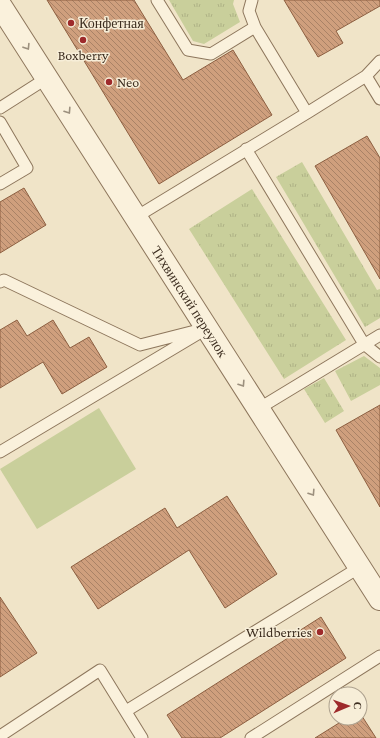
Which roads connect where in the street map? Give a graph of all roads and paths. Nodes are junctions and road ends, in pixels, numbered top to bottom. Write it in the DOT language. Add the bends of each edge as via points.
graph roads {
  1 [pos="157,0"];
  2 [pos="252,0"];
  3 [pos="0,5"];
  4 [pos="255,27"];
  5 [pos="380,61"];
  6 [pos="366,76"];
  7 [pos="47,78"];
  8 [pos="380,99"];
  9 [pos="0,108"];
  10 [pos="307,112"];
  11 [pos="0,122"];
  12 [pos="246,149"];
  13 [pos="0,184"];
  14 [pos="136,217"];
  15 [pos="0,282"];
  16 [pos="206,328"];
  17 [pos="380,335"];
  18 [pos="364,344"];
  19 [pos="380,357"];
  20 [pos="258,409"];
  21 [pos="0,452"];
  22 [pos="360,568"];
  23 [pos="380,599"];
  24 [pos="380,656"];
  25 [pos="126,712"];
  26 [pos="0,736"];
  27 [pos="142,738"];
  28 [pos="252,738"];
  1 -- 4 [label="lane" via="188,50 210,54"];
  2 -- 4 [label="lane" via="249,11"];
  3 -- 7 [label="street, Тихвинский переулок, one-way"];
  4 -- 10 [label="lane"];
  5 -- 6 [label="lane"];
  6 -- 8 [label="lane"];
  6 -- 10 [label="lane"];
  7 -- 9 [label="lane"];
  7 -- 14 [label="street, Тихвинский переулок, one-way"];
  10 -- 12 [label="lane"];
  11 -- 13 [label="lane" via="27,168"];
  12 -- 14 [label="lane"];
  12 -- 18 [label="lane"];
  14 -- 16 [label="street, Тихвинский переулок"];
  15 -- 16 [label="lane" via="4,280 140,345"];
  16 -- 20 [label="street, Тихвинский переулок, one-way"];
  16 -- 21 [label="lane"];
  17 -- 18 [label="lane"];
  18 -- 19 [label="lane"];
  18 -- 20 [label="lane"];
  20 -- 22 [label="street, Тихвинский переулок, one-way"];
  22 -- 23 [label="street, Тихвинский переулок"];
  22 -- 25 [label="lane"];
  24 -- 28 [label="lane"];
  25 -- 26 [label="lane" via="100,670"];
  25 -- 27 [label="lane"];
}
